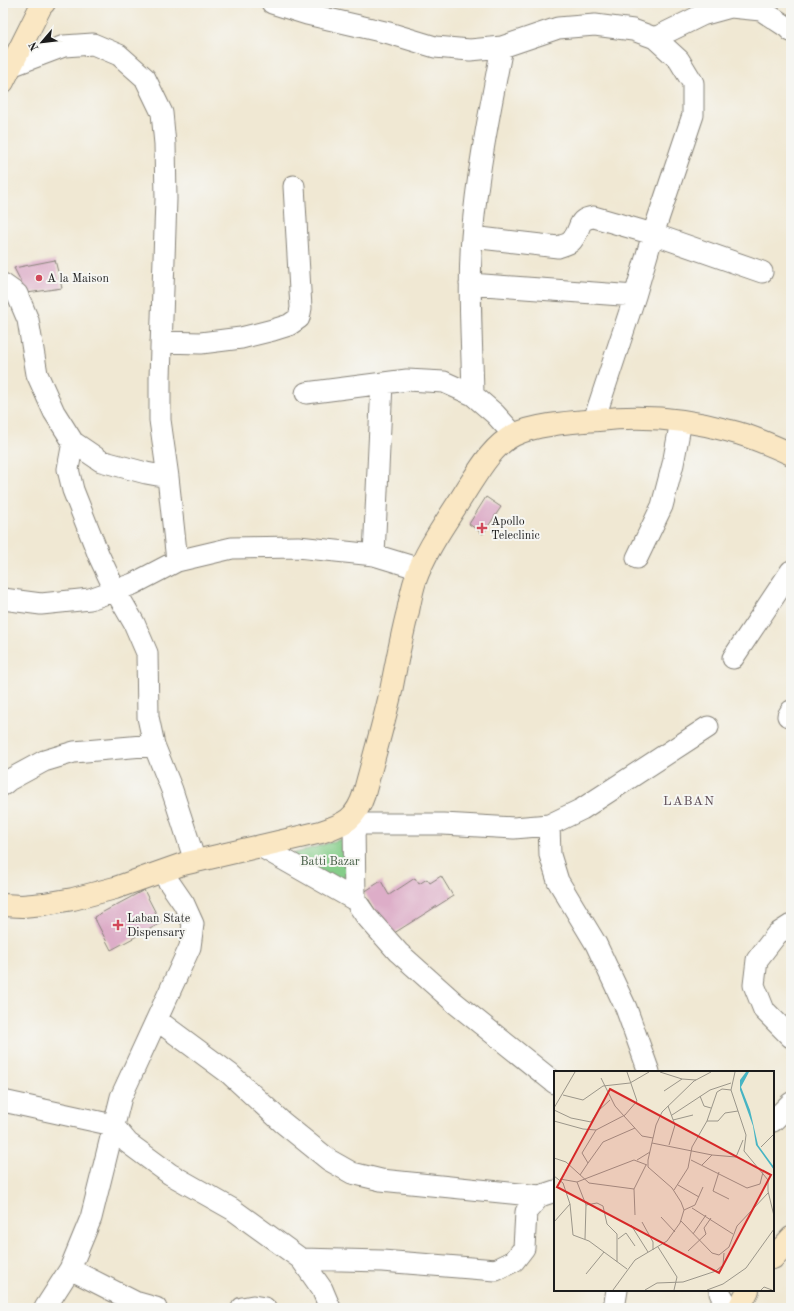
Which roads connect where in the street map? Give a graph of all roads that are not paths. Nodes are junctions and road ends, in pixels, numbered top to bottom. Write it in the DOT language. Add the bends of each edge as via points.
graph roads {
  1 [pos="44,3"];
  2 [pos="272,3"];
  3 [pos="791,31"];
  4 [pos="655,38"];
  5 [pos="502,47"];
  6 [pos="7,74"];
  7 [pos="294,186"];
  8 [pos="652,234"];
  9 [pos="472,237"];
  10 [pos="762,272"];
  11 [pos="3,284"];
  12 [pos="470,284"];
  13 [pos="635,296"];
  14 [pos="161,342"];
  15 [pos="382,384"];
  16 [pos="306,393"];
  17 [pos="473,395"];
  18 [pos="594,420"];
  19 [pos="681,421"];
  20 [pos="514,435"];
  21 [pos="73,442"];
  22 [pos="791,454"];
  23 [pos="168,477"];
  24 [pos="374,555"];
  25 [pos="637,558"];
  26 [pos="177,561"];
  27 [pos="420,569"];
  28 [pos="791,571"];
  29 [pos="115,590"];
  30 [pos="3,599"];
  31 [pos="733,658"];
  32 [pos="708,727"];
  33 [pos="154,746"];
  34 [pos="3,785"];
  35 [pos="353,820"];
  36 [pos="549,825"];
  37 [pos="260,846"];
  38 [pos="195,861"];
  39 [pos="162,872"];
  40 [pos="355,900"];
  41 [pos="3,904"];
  42 [pos="791,925"];
  43 [pos="157,1020"];
  44 [pos="791,1037"];
  45 [pos="650,1071"];
  46 [pos="554,1082"];
  47 [pos="3,1101"];
  48 [pos="791,1103"];
  49 [pos="774,1120"];
  50 [pos="113,1125"];
  51 [pos="547,1193"];
  52 [pos="791,1238"];
  53 [pos="774,1257"];
  54 [pos="301,1259"];
  55 [pos="70,1269"];
  56 [pos="617,1291"];
  57 [pos="720,1291"];
  58 [pos="748,1291"];
  59 [pos="45,1308"];
  60 [pos="156,1308"];
  61 [pos="242,1308"];
  62 [pos="265,1308"];
  63 [pos="330,1308"];
  64 [pos="614,1308"];
  65 [pos="729,1308"];
  66 [pos="739,1308"];
  1 -- 6 [label="street"];
  2 -- 5 [label="street" via="435,47 470,50"];
  3 -- 4 [label="street" via="761,10 731,7 702,15"];
  4 -- 5 [label="street" via="633,30 595,25 558,28"];
  4 -- 8 [label="street" via="678,60 692,83 693,115"];
  5 -- 9 [label="street" via="482,149"];
  6 -- 14 [label="street" via="64,46 93,44 119,55 145,78 162,112 165,144 166,199"];
  7 -- 14 [label="street" via="302,308 299,318 289,325 241,338 201,343"];
  8 -- 9 [label="street" via="594,217 586,218 580,223 573,239 558,247"];
  8 -- 10 [label="street"];
  8 -- 13 [label="street"];
  9 -- 12 [label="street"];
  11 -- 21 [label="street" via="16,294 28,320 37,374 54,412"];
  12 -- 13 [label="street"];
  12 -- 17 [label="street"];
  13 -- 18 [label="street"];
  14 -- 23 [label="street" via="160,420"];
  15 -- 16 [label="street"];
  15 -- 17 [label="street" via="407,380 444,382"];
  15 -- 24 [label="street"];
  17 -- 20 [label="street"];
  18 -- 19 [label="street" via="638,418"];
  18 -- 20 [label="street" via="528,430"];
  19 -- 22 [label="street" via="730,430"];
  19 -- 25 [label="street" via="662,506"];
  20 -- 27 [label="street" via="503,442 487,459 429,548"];
  21 -- 23 [label="street" via="102,462"];
  21 -- 29 [label="street" via="68,469 73,490"];
  23 -- 26 [label="street"];
  24 -- 26 [label="street" via="298,547 232,548"];
  24 -- 27 [label="street"];
  26 -- 29 [label="street" via="133,584"];
  27 -- 35 [label="street" via="364,794"];
  28 -- 31 [label="street"];
  29 -- 30 [label="street" via="90,599 42,604"];
  29 -- 33 [label="street" via="147,653 148,717"];
  32 -- 36 [label="street" via="582,809"];
  33 -- 34 [label="street" via="74,752 44,761"];
  33 -- 38 [label="street" via="172,790"];
  35 -- 36 [label="street" via="514,828"];
  35 -- 37 [label="street" via="321,832"];
  35 -- 40 [label="street"];
  36 -- 45 [label="street" via="550,855 558,881 596,944 626,1008"];
  37 -- 38 [label="street"];
  37 -- 40 [label="street"];
  38 -- 39 [label="street"];
  39 -- 41 [label="street" via="73,899 22,906"];
  39 -- 43 [label="street" via="184,904 193,924 190,947"];
  40 -- 46 [label="street" via="398,952 455,1003"];
  42 -- 44 [label="street" via="777,934 757,960 754,985 764,1010"];
  43 -- 50 [label="street" via="122,1097"];
  43 -- 51 [label="street" via="230,1074 282,1122 329,1160 352,1173 381,1180"];
  47 -- 50 [label="street"];
  48 -- 49 [label="street"];
  50 -- 54 [label="street" via="128,1144 170,1174 232,1209"];
  50 -- 55 [label="street" via="90,1218"];
  51 -- 54 [label="street" via="526,1212 524,1248 514,1261 496,1270 382,1261"];
  52 -- 53 [label="street"];
  54 -- 63 [label="street" via="322,1290"];
  55 -- 59 [label="street"];
  55 -- 60 [label="street" via="136,1302"];
  56 -- 64 [label="street"];
  57 -- 65 [label="street"];
  58 -- 66 [label="street"];
  61 -- 62 [label="street"];
}
